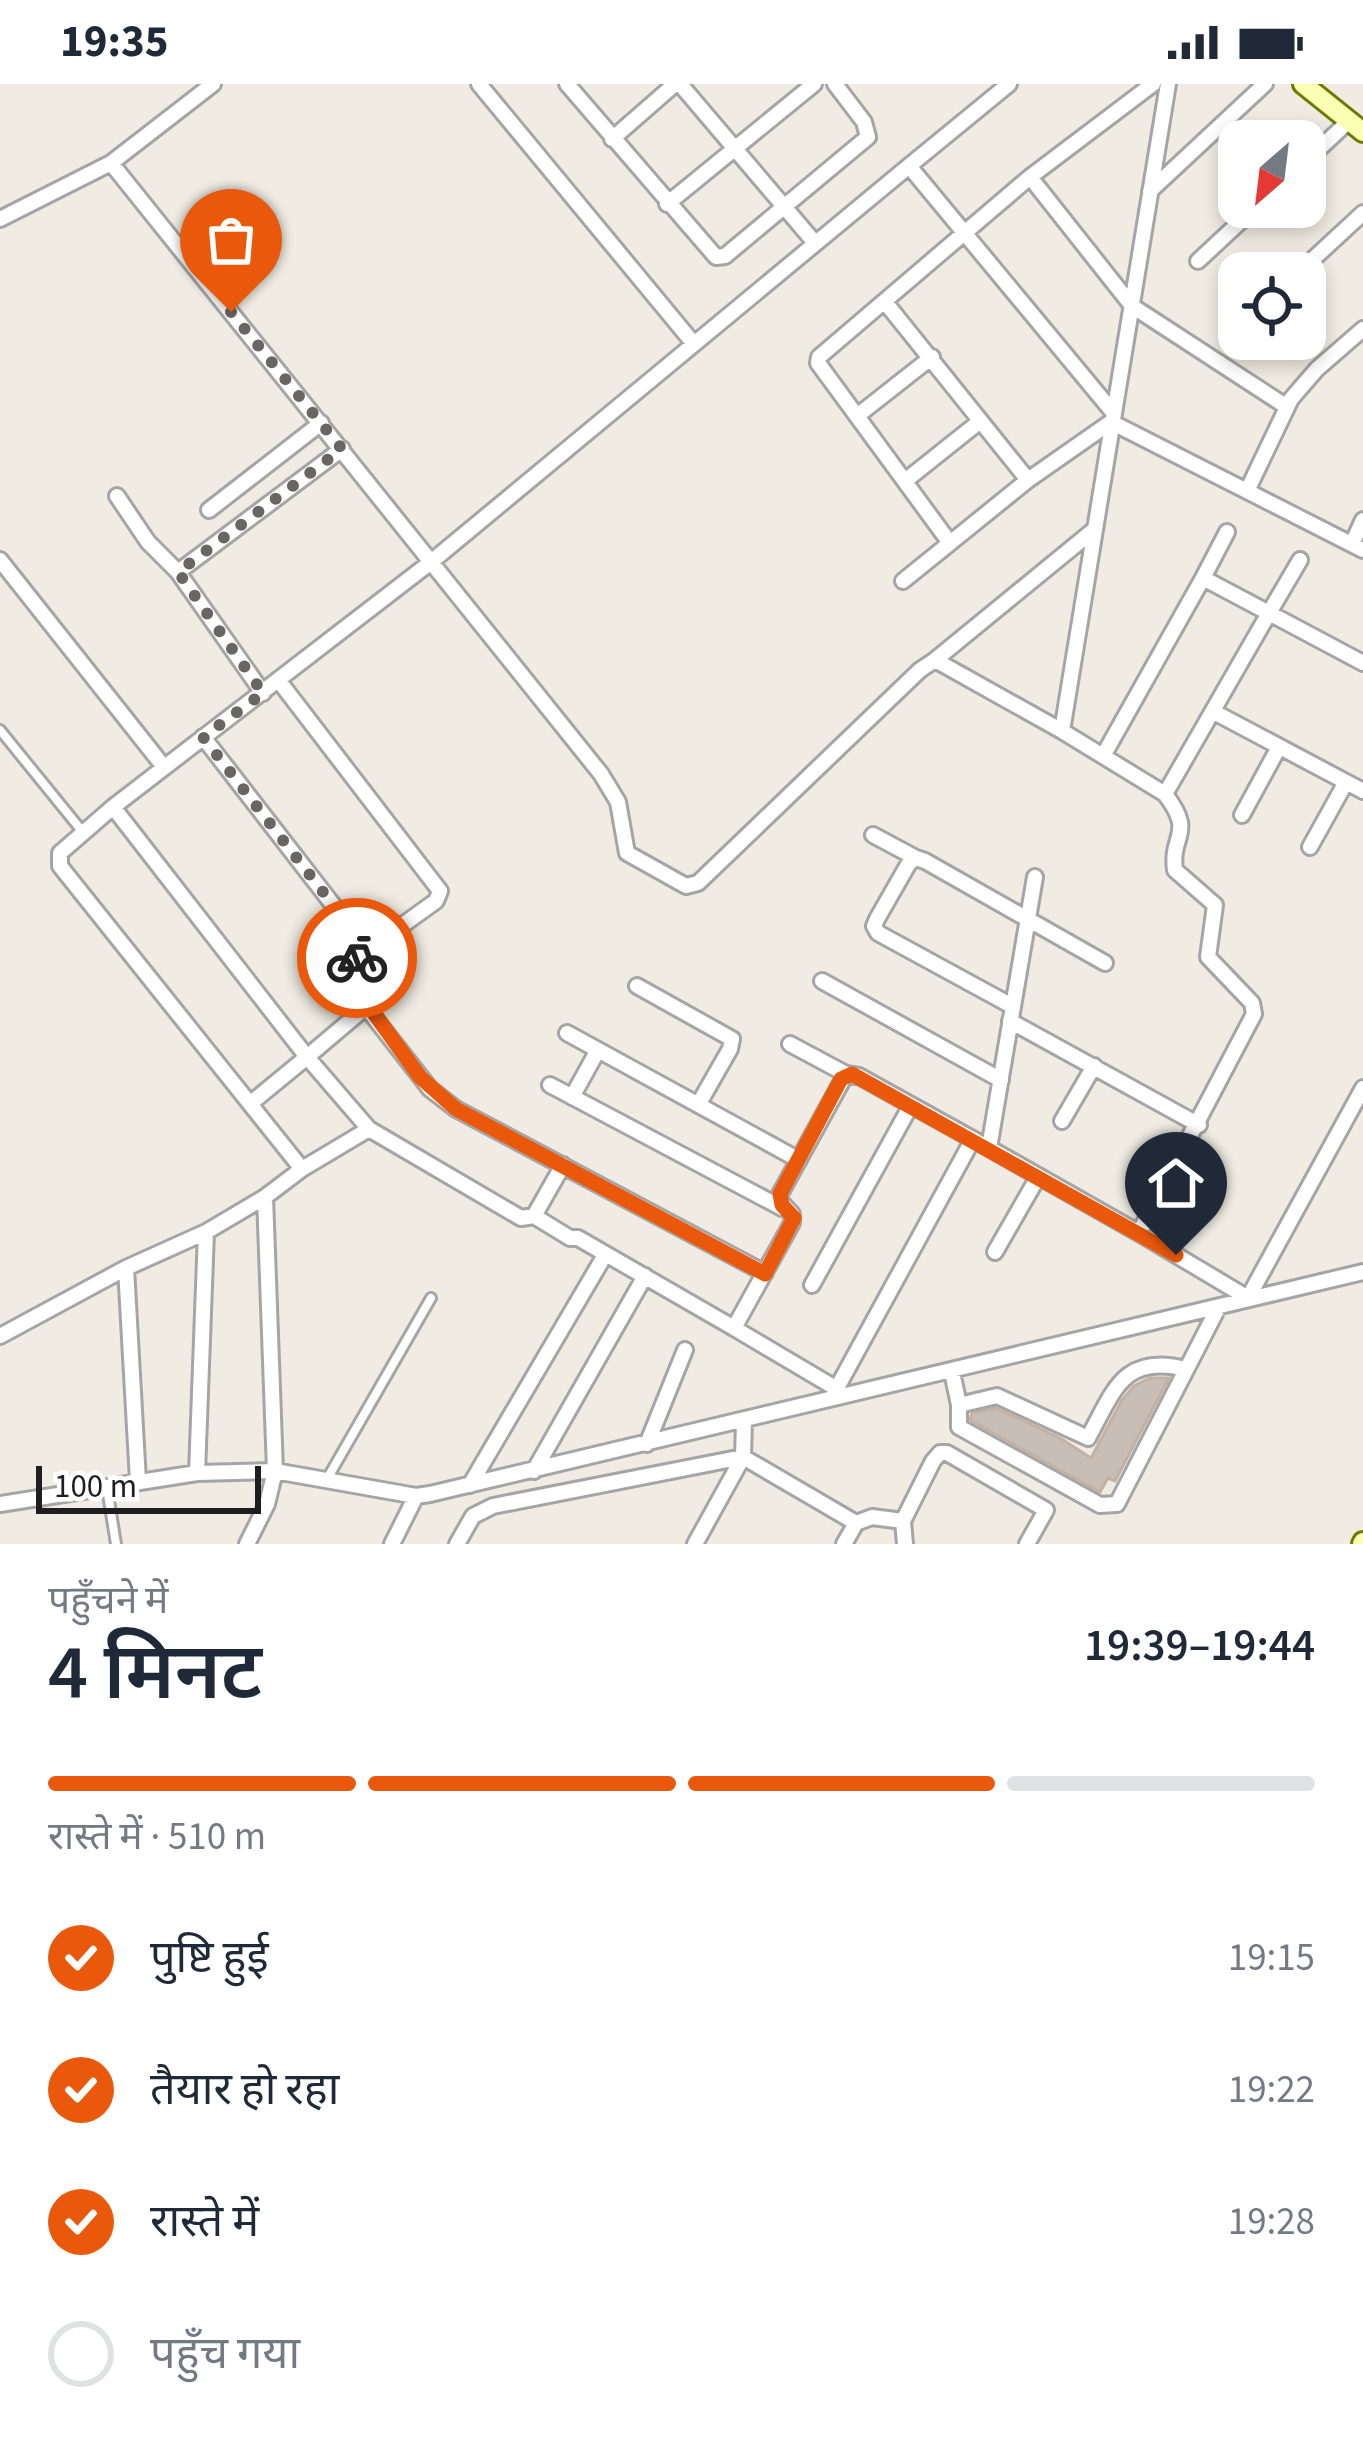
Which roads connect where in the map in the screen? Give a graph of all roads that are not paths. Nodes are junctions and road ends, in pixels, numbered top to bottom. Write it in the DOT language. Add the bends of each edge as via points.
graph roads {
  1 [pos="212,84"];
  2 [pos="479,84"];
  3 [pos="567,84"];
  4 [pos="678,84"];
  5 [pos="814,84"];
  6 [pos="835,84"];
  7 [pos="1009,84"];
  8 [pos="1154,84"];
  9 [pos="1168,84"];
  10 [pos="1265,84"];
  11 [pos="1303,84"];
  12 [pos="1356,126"];
  13 [pos="612,139"];
  14 [pos="735,146"];
  15 [pos="1326,147"];
  16 [pos="111,163"];
  17 [pos="909,166"];
  18 [pos="1030,177"];
  19 [pos="1149,192"];
  20 [pos="667,204"];
  21 [pos="784,205"];
  22 [pos="1363,213"];
  23 [pos="0,219"];
  24 [pos="1233,228"];
  25 [pos="964,231"];
  26 [pos="814,243"];
  27 [pos="1321,252"];
  28 [pos="1198,261"];
  29 [pos="885,302"];
  30 [pos="1132,306"];
  31 [pos="1363,328"];
  32 [pos="694,344"];
  33 [pos="932,357"];
  34 [pos="1287,407"];
  35 [pos="857,416"];
  36 [pos="1112,416"];
  37 [pos="979,422"];
  38 [pos="321,423"];
  39 [pos="342,449"];
  40 [pos="1028,480"];
  41 [pos="905,481"];
  42 [pos="1247,490"];
  43 [pos="117,496"];
  44 [pos="209,510"];
  45 [pos="1363,520"];
  46 [pos="1095,529"];
  47 [pos="1227,532"];
  48 [pos="950,543"];
  49 [pos="1357,547"];
  50 [pos="0,560"];
  51 [pos="1300,560"];
  52 [pos="431,562"];
  53 [pos="178,572"];
  54 [pos="1203,578"];
  55 [pos="903,581"];
  56 [pos="1269,613"];
  57 [pos="935,660"];
  58 [pos="1363,663"];
  59 [pos="279,681"];
  60 [pos="263,693"];
  61 [pos="1214,712"];
  62 [pos="0,730"];
  63 [pos="1062,731"];
  64 [pos="203,737"];
  65 [pos="1280,747"];
  66 [pos="1103,756"];
  67 [pos="164,767"];
  68 [pos="1346,782"];
  69 [pos="1363,791"];
  70 [pos="1165,794"];
  71 [pos="113,807"];
  72 [pos="1242,815"];
  73 [pos="83,832"];
  74 [pos="873,835"];
  75 [pos="1310,847"];
  76 [pos="916,858"];
  77 [pos="1035,877"];
  78 [pos="1027,921"];
  79 [pos="368,950"];
  80 [pos="1105,963"];
  81 [pos="822,981"];
  82 [pos="637,986"];
  83 [pos="366,1007"];
  84 [pos="1011,1013"];
  85 [pos="567,1033"];
  86 [pos="790,1044"];
  87 [pos="598,1049"];
  88 [pos="307,1057"];
  89 [pos="1094,1066"];
  90 [pos="846,1074"];
  91 [pos="1001,1080"];
  92 [pos="550,1085"];
  93 [pos="1363,1088"];
  94 [pos="572,1097"];
  95 [pos="250,1103"];
  96 [pos="698,1105"];
  97 [pos="911,1105"];
  98 [pos="1062,1121"];
  99 [pos="1199,1125"];
  100 [pos="369,1129"];
  101 [pos="973,1139"];
  102 [pos="989,1148"];
  103 [pos="799,1160"];
  104 [pos="563,1165"];
  105 [pos="302,1169"];
  106 [pos="1037,1178"];
  107 [pos="266,1197"];
  108 [pos="792,1214"];
  109 [pos="534,1216"];
  110 [pos="206,1232"];
  111 [pos="1139,1233"];
  112 [pos="995,1252"];
  113 [pos="604,1255"];
  114 [pos="126,1268"];
  115 [pos="1363,1272"];
  116 [pos="765,1274"];
  117 [pos="645,1276"];
  118 [pos="812,1285"];
  119 [pos="431,1298"];
  120 [pos="1248,1298"];
  121 [pos="1218,1308"];
  122 [pos="734,1328"];
  123 [pos="0,1336"];
  124 [pos="685,1350"];
  125 [pos="1186,1369"];
  126 [pos="952,1372"];
  127 [pos="834,1393"];
  128 [pos="959,1406"];
  129 [pos="744,1421"];
  130 [pos="647,1444"];
  131 [pos="743,1457"];
  132 [pos="275,1471"];
  133 [pos="534,1471"];
  134 [pos="197,1474"];
  135 [pos="326,1480"];
  136 [pos="138,1481"];
  137 [pos="470,1485"];
  138 [pos="107,1486"];
  139 [pos="416,1496"];
  140 [pos="0,1504"];
  141 [pos="903,1521"];
  142 [pos="856,1523"];
  143 [pos="116,1544"];
  144 [pos="247,1544"];
  145 [pos="392,1544"];
  146 [pos="457,1544"];
  147 [pos="695,1544"];
  148 [pos="844,1544"];
  149 [pos="905,1544"];
  150 [pos="1027,1544"];
  1 -- 16 [label="street"];
  2 -- 32 [label="street"];
  3 -- 13 [label="street"];
  4 -- 13 [label="street"];
  4 -- 14 [label="street"];
  5 -- 14 [label="street"];
  6 -- 21 [label="street" via="868,136"];
  7 -- 17 [label="street"];
  8 -- 18 [label="street"];
  9 -- 19 [label="street"];
  10 -- 19 [label="street"];
  11 -- 12 [label="street"];
  12 -- 15 [label="street"];
  13 -- 20 [label="street"];
  14 -- 20 [label="street"];
  14 -- 21 [label="street"];
  16 -- 23 [label="street"];
  16 -- 38 [label="street"];
  17 -- 25 [label="street"];
  17 -- 26 [label="street"];
  18 -- 25 [label="street"];
  18 -- 30 [label="street"];
  19 -- 30 [label="street"];
  20 -- 21 [label="street" via="716,257"];
  21 -- 26 [label="street"];
  22 -- 27 [label="street"];
  24 -- 28 [label="street"];
  25 -- 29 [label="street"];
  25 -- 36 [label="street"];
  26 -- 32 [label="street"];
  29 -- 33 [label="street"];
  29 -- 35 [label="street" via="819,357"];
  30 -- 34 [label="street"];
  30 -- 36 [label="street"];
  31 -- 34 [label="street" via="1316,368"];
  32 -- 52 [label="street"];
  33 -- 35 [label="street"];
  33 -- 37 [label="street"];
  34 -- 42 [label="street"];
  35 -- 41 [label="street"];
  36 -- 40 [label="street"];
  36 -- 42 [label="street"];
  36 -- 46 [label="street"];
  37 -- 40 [label="street"];
  37 -- 41 [label="street"];
  38 -- 39 [label="street"];
  38 -- 44 [label="street"];
  39 -- 52 [label="street"];
  39 -- 53 [label="street"];
  40 -- 48 [label="street"];
  41 -- 48 [label="street"];
  42 -- 49 [label="street"];
  43 -- 53 [label="street"];
  45 -- 49 [label="street"];
  46 -- 57 [label="street"];
  46 -- 63 [label="street"];
  47 -- 54 [label="street"];
  48 -- 55 [label="street"];
  50 -- 67 [label="street"];
  51 -- 56 [label="street"];
  52 -- 57 [label="street" via="601,774 618,802 627,853 686,886"];
  52 -- 59 [label="street"];
  53 -- 60 [label="street"];
  54 -- 56 [label="street"];
  54 -- 66 [label="street"];
  56 -- 58 [label="street"];
  56 -- 61 [label="street"];
  57 -- 63 [label="street"];
  59 -- 60 [label="street"];
  59 -- 79 [label="street" via="440,891"];
  60 -- 64 [label="street"];
  61 -- 65 [label="street"];
  61 -- 70 [label="street"];
  62 -- 73 [label="lane"];
  63 -- 66 [label="street"];
  64 -- 67 [label="street"];
  64 -- 79 [label="street"];
  65 -- 68 [label="street"];
  65 -- 72 [label="street"];
  66 -- 70 [label="street"];
  67 -- 71 [label="street"];
  68 -- 69 [label="street"];
  68 -- 75 [label="street"];
  70 -- 99 [label="street" via="1182,822 1175,871 1215,905 1208,957 1254,1007"];
  71 -- 73 [label="street"];
  71 -- 88 [label="street"];
  73 -- 95 [label="street" via="59,853 60,866"];
  74 -- 76 [label="street"];
  76 -- 78 [label="street"];
  76 -- 84 [label="street" via="902,868 874,926 878,933"];
  77 -- 78 [label="street"];
  78 -- 80 [label="street"];
  78 -- 84 [label="street"];
  79 -- 83 [label="street" via="347,971"];
  81 -- 91 [label="street"];
  82 -- 96 [label="street" via="732,1040"];
  83 -- 88 [label="street"];
  83 -- 104 [label="street" via="441,1098"];
  84 -- 89 [label="street"];
  84 -- 91 [label="street"];
  85 -- 87 [label="street"];
  86 -- 90 [label="street"];
  87 -- 94 [label="street"];
  87 -- 96 [label="street"];
  88 -- 95 [label="street"];
  88 -- 100 [label="street"];
  89 -- 98 [label="street"];
  89 -- 99 [label="street"];
  90 -- 97 [label="street"];
  90 -- 103 [label="street"];
  91 -- 102 [label="street"];
  92 -- 94 [label="street"];
  93 -- 120 [label="street"];
  94 -- 108 [label="street"];
  95 -- 105 [label="street"];
  96 -- 103 [label="street"];
  97 -- 101 [label="street"];
  97 -- 118 [label="street"];
  99 -- 111 [label="street"];
  100 -- 105 [label="street"];
  100 -- 109 [label="street" via="520,1218"];
  101 -- 102 [label="street"];
  101 -- 127 [label="street"];
  102 -- 106 [label="street"];
  103 -- 108 [label="street" via="779,1200"];
  104 -- 109 [label="street"];
  104 -- 116 [label="street"];
  105 -- 107 [label="street"];
  106 -- 111 [label="street"];
  106 -- 112 [label="street"];
  107 -- 110 [label="street"];
  107 -- 132 [label="street"];
  108 -- 116 [label="street"];
  109 -- 113 [label="street"];
  110 -- 114 [label="street"];
  110 -- 134 [label="street"];
  111 -- 120 [label="street"];
  113 -- 117 [label="street"];
  113 -- 137 [label="street"];
  114 -- 123 [label="street"];
  114 -- 136 [label="street"];
  115 -- 120 [label="street"];
  116 -- 122 [label="street"];
  117 -- 122 [label="street"];
  117 -- 133 [label="street"];
  119 -- 135 [label="lane"];
  120 -- 121 [label="street"];
  121 -- 125 [label="street"];
  121 -- 126 [label="street"];
  122 -- 127 [label="street"];
  124 -- 130 [label="street"];
  125 -- 128 [label="street" via="1152,1363 1129,1373 1088,1438 997,1396"];
  125 -- 128 [label="street" via="1109,1507 959,1427"];
  126 -- 127 [label="street"];
  126 -- 128 [label="street"];
  127 -- 129 [label="street"];
  129 -- 130 [label="street"];
  129 -- 131 [label="street"];
  130 -- 133 [label="street"];
  131 -- 142 [label="street"];
  131 -- 146 [label="street" via="493,1506 473,1516"];
  131 -- 147 [label="street"];
  132 -- 134 [label="street"];
  132 -- 135 [label="street"];
  132 -- 144 [label="street"];
  133 -- 137 [label="street"];
  134 -- 136 [label="street"];
  135 -- 139 [label="street"];
  136 -- 138 [label="street"];
  137 -- 139 [label="street"];
  138 -- 140 [label="street"];
  138 -- 143 [label="lane"];
  139 -- 145 [label="street"];
  141 -- 142 [label="street"];
  141 -- 149 [label="street"];
  141 -- 150 [label="street" via="933,1461 947,1453 1046,1510"];
  142 -- 148 [label="street"];
}
